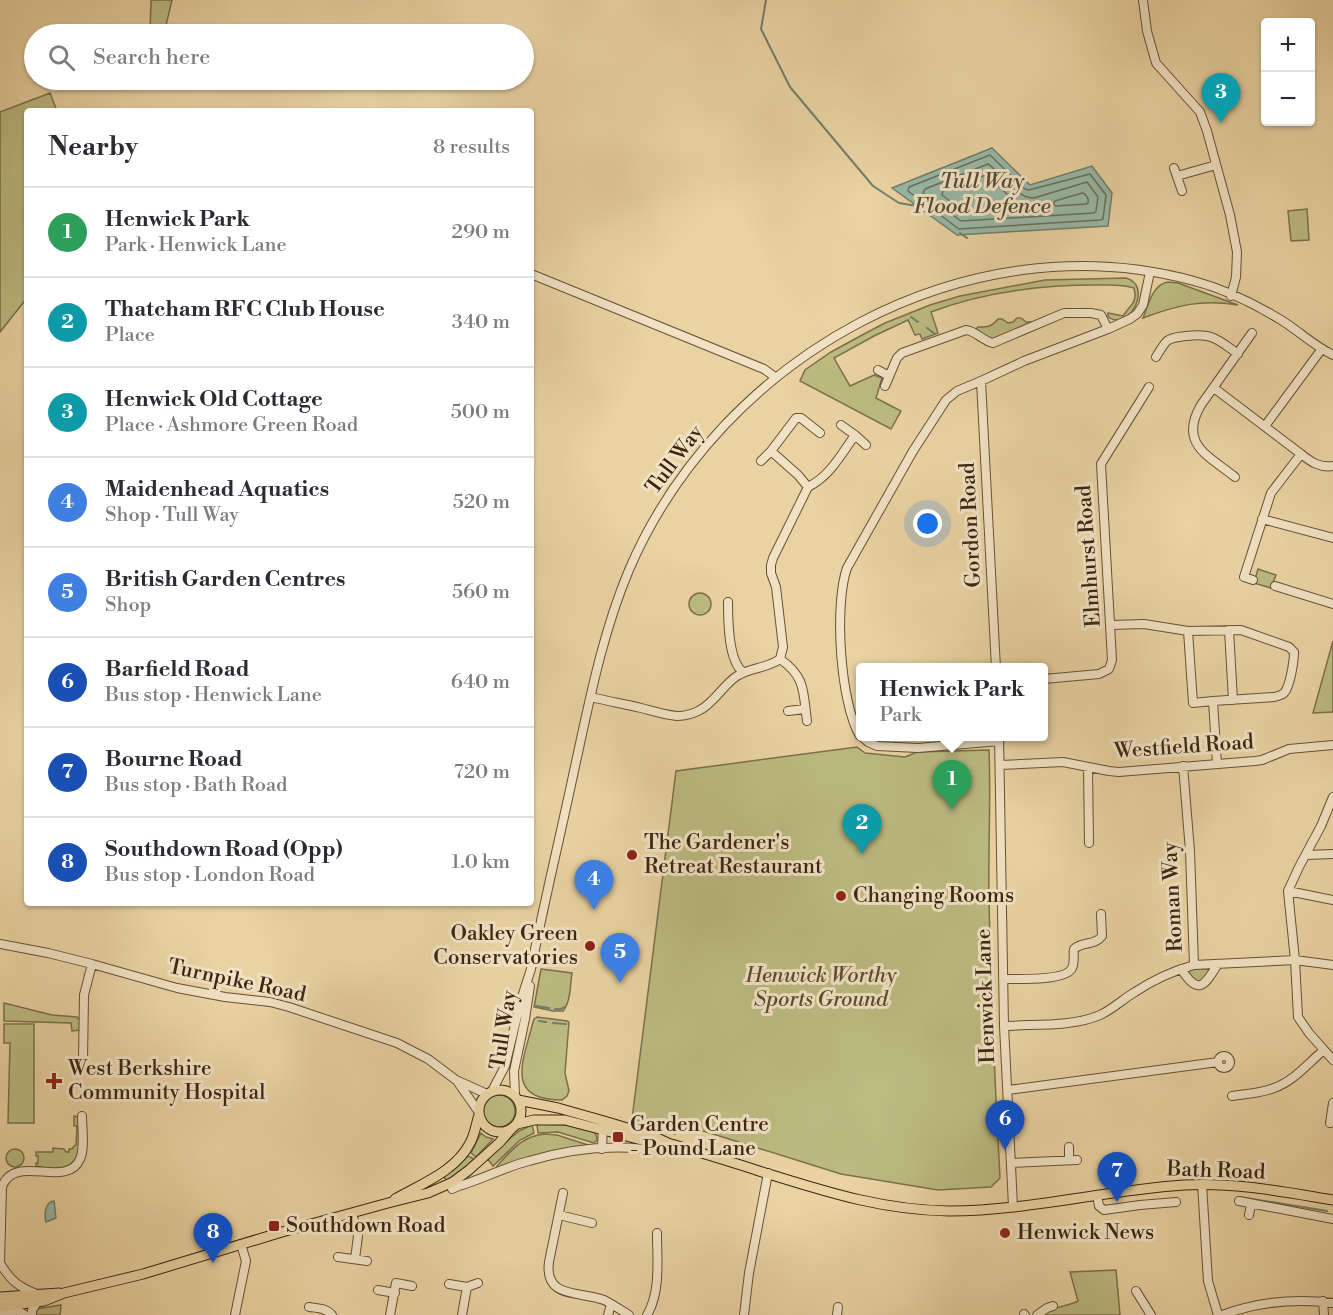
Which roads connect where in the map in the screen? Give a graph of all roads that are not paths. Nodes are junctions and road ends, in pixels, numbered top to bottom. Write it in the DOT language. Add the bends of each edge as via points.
graph roads {
  1 [pos="1143,0"];
  2 [pos="1216,165"];
  3 [pos="1182,191"];
  4 [pos="1150,272"];
  5 [pos="534,275"];
  6 [pos="1231,296"];
  7 [pos="1108,329"];
  8 [pos="1252,333"];
  9 [pos="1153,344"];
  10 [pos="1161,349"];
  11 [pos="1321,350"];
  12 [pos="1238,354"];
  13 [pos="1333,355"];
  14 [pos="1156,357"];
  15 [pos="878,370"];
  16 [pos="889,376"];
  17 [pos="775,377"];
  18 [pos="981,381"];
  19 [pos="885,386"];
  20 [pos="1214,388"];
  21 [pos="1144,390"];
  22 [pos="841,425"];
  23 [pos="1265,426"];
  24 [pos="820,433"];
  25 [pos="855,435"];
  26 [pos="866,445"];
  27 [pos="771,451"];
  28 [pos="1301,454"];
  29 [pos="761,461"];
  30 [pos="1333,466"];
  31 [pos="1235,477"];
  32 [pos="808,486"];
  33 [pos="1262,519"];
  34 [pos="1333,538"];
  35 [pos="1253,580"];
  36 [pos="1275,586"];
  37 [pos="728,602"];
  38 [pos="1333,604"];
  39 [pos="1111,625"];
  40 [pos="1229,630"];
  41 [pos="1188,631"];
  42 [pos="780,658"];
  43 [pos="996,663"];
  44 [pos="743,672"];
  45 [pos="1048,679"];
  46 [pos="591,696"];
  47 [pos="1233,700"];
  48 [pos="1213,701"];
  49 [pos="805,709"];
  50 [pos="789,711"];
  51 [pos="807,721"];
  52 [pos="856,729"];
  53 [pos="869,741"];
  54 [pos="981,741"];
  55 [pos="999,741"];
  56 [pos="1333,745"];
  57 [pos="1217,764"];
  58 [pos="1000,765"];
  59 [pos="1183,766"];
  60 [pos="1088,767"];
  61 [pos="1333,797"];
  62 [pos="1089,843"];
  63 [pos="1333,854"];
  64 [pos="1306,855"];
  65 [pos="1288,891"];
  66 [pos="1333,900"];
  67 [pos="1101,914"];
  68 [pos="0,944"];
  69 [pos="1295,960"];
  70 [pos="92,964"];
  71 [pos="1218,964"];
  72 [pos="1194,965"];
  73 [pos="1333,965"];
  74 [pos="531,969"];
  75 [pos="1181,969"];
  76 [pos="1003,979"];
  77 [pos="1004,1026"];
  78 [pos="1324,1050"];
  79 [pos="1333,1060"];
  80 [pos="83,1061"];
  81 [pos="1218,1062"];
  82 [pos="456,1080"];
  83 [pos="1008,1090"];
  84 [pos="489,1093"];
  85 [pos="1232,1096"];
  86 [pos="517,1098"];
  87 [pos="1333,1103"];
  88 [pos="478,1113"];
  89 [pos="82,1116"];
  90 [pos="1330,1123"];
  91 [pos="603,1125"];
  92 [pos="514,1126"];
  93 [pos="1069,1147"];
  94 [pos="602,1149"];
  95 [pos="645,1149"];
  96 [pos="1011,1162"];
  97 [pos="486,1165"];
  98 [pos="768,1173"];
  99 [pos="489,1175"];
  100 [pos="1202,1185"];
  101 [pos="452,1189"];
  102 [pos="563,1193"];
  103 [pos="1097,1195"];
  104 [pos="1333,1200"];
  105 [pos="1239,1201"];
  106 [pos="1176,1202"];
  107 [pos="388,1203"];
  108 [pos="1251,1204"];
  109 [pos="1013,1206"];
  110 [pos="352,1213"];
  111 [pos="559,1215"];
  112 [pos="1249,1215"];
  113 [pos="1333,1219"];
  114 [pos="587,1225"];
  115 [pos="657,1233"];
  116 [pos="241,1244"];
  117 [pos="338,1257"];
  118 [pos="356,1259"];
  119 [pos="367,1261"];
  120 [pos="0,1263"];
  121 [pos="478,1283"];
  122 [pos="449,1284"];
  123 [pos="412,1286"];
  124 [pos="467,1287"];
  125 [pos="378,1290"];
  126 [pos="1136,1291"];
  127 [pos="395,1293"];
  128 [pos="0,1297"];
  129 [pos="38,1298"];
  130 [pos="1323,1301"];
  131 [pos="0,1302"];
  132 [pos="1333,1303"];
  133 [pos="611,1304"];
  134 [pos="1053,1306"];
  135 [pos="309,1307"];
  136 [pos="5,1310"];
  137 [pos="25,1315"];
  138 [pos="32,1315"];
  139 [pos="235,1315"];
  140 [pos="332,1315"];
  141 [pos="390,1315"];
  142 [pos="462,1315"];
  143 [pos="608,1315"];
  144 [pos="629,1315"];
  145 [pos="647,1315"];
  146 [pos="744,1315"];
  147 [pos="1037,1315"];
  148 [pos="1151,1315"];
  149 [pos="1218,1315"];
  150 [pos="1222,1315"];
  151 [pos="1324,1315"];
  1 -- 2 [label="street" via="1156,63 1200,112"];
  2 -- 3 [label="street" via="1176,172"];
  2 -- 6 [label="street" via="1237,252"];
  4 -- 6 [label="street, Tull Way" via="1196,282"];
  4 -- 7 [label="street" via="1140,310"];
  4 -- 17 [label="street, Tull Way" via="1065,267 973,279 922,294 846,329"];
  5 -- 17 [label="street" via="764,369"];
  6 -- 11 [label="street, Tull Way" via="1282,321"];
  7 -- 16 [label="street" via="1101,315 1064,313 993,343 966,330 902,352"];
  7 -- 18 [label="street"];
  8 -- 12 [label="street"];
  9 -- 10 [label="street"];
  10 -- 12 [label="street" via="1173,339 1204,334"];
  10 -- 14 [label="street"];
  11 -- 13 [label="street, Tull Way"];
  11 -- 23 [label="street"];
  12 -- 20 [label="street"];
  15 -- 16 [label="street"];
  16 -- 19 [label="street"];
  17 -- 46 [label="street, Tull Way" via="702,451 655,518 615,607"];
  18 -- 43 [label="street, Gordon Road"];
  18 -- 52 [label="street" via="957,391 944,403 844,575 841,655"];
  20 -- 23 [label="street"];
  20 -- 31 [label="street" via="1198,410 1193,438 1199,448"];
  21 -- 39 [label="street, Elmhurst Road" via="1101,467"];
  22 -- 25 [label="street"];
  23 -- 28 [label="street"];
  24 -- 27 [label="street" via="796,418"];
  25 -- 26 [label="street"];
  25 -- 32 [label="street" via="820,481"];
  27 -- 29 [label="street"];
  27 -- 32 [label="street"];
  28 -- 30 [label="street" via="1314,464"];
  28 -- 33 [label="street" via="1271,493"];
  32 -- 42 [label="street" via="771,565 783,647"];
  33 -- 34 [label="street"];
  33 -- 35 [label="street" via="1244,577"];
  36 -- 38 [label="street"];
  37 -- 44 [label="street" via="731,646"];
  39 -- 41 [label="street" via="1144,624"];
  39 -- 45 [label="street, Elmhurst Road" via="1112,660 1108,671"];
  40 -- 41 [label="street"];
  40 -- 47 [label="street"];
  40 -- 47 [label="street" via="1287,646 1294,656 1283,694"];
  41 -- 48 [label="street" via="1193,703"];
  42 -- 44 [label="street" via="771,665"];
  42 -- 49 [label="street" via="799,677"];
  44 -- 46 [label="street" via="699,711 679,716"];
  46 -- 74 [label="street, Tull Way"];
  47 -- 48 [label="street"];
  48 -- 57 [label="street"];
  49 -- 50 [label="street"];
  49 -- 51 [label="street"];
  53 -- 54 [label="street, Henwick Lane" via="877,746 918,748"];
  55 -- 58 [label="street, Henwick Lane"];
  56 -- 57 [label="street, Westfield Road" via="1293,748 1255,761"];
  57 -- 59 [label="street, Westfield Road"];
  58 -- 60 [label="street, Westfield Road" via="1055,762"];
  58 -- 76 [label="street, Henwick Lane"];
  59 -- 60 [label="street, Westfield Road" via="1119,772"];
  59 -- 72 [label="street, Roman Way"];
  60 -- 62 [label="street"];
  61 -- 64 [label="street"];
  63 -- 64 [label="street"];
  64 -- 65 [label="street"];
  65 -- 66 [label="street"];
  65 -- 69 [label="street"];
  67 -- 76 [label="street" via="1102,936 1074,949 1070,972"];
  68 -- 70 [label="street, Turnpike Road"];
  69 -- 71 [label="street"];
  69 -- 73 [label="street"];
  69 -- 78 [label="street" via="1298,1017"];
  70 -- 80 [label="street" via="84,996"];
  70 -- 82 [label="street, Turnpike Road" via="177,988 270,1002 349,1026 398,1043"];
  71 -- 72 [label="street"];
  71 -- 75 [label="street" via="1199,986 1191,983"];
  72 -- 75 [label="street, Roman Way"];
  74 -- 84 [label="street, Tull Way" via="505,1066"];
  74 -- 86 [label="street, Tull Way" via="514,1071"];
  75 -- 77 [label="street, Roman Way" via="1147,984 1089,1019"];
  76 -- 77 [label="street, Henwick Lane"];
  77 -- 83 [label="street, Henwick Lane"];
  78 -- 79 [label="street"];
  78 -- 85 [label="street" via="1281,1085"];
  81 -- 83 [label="street"];
  82 -- 84 [label="street, Turnpike Road"];
  82 -- 88 [label="street, Turnpike Road"];
  83 -- 96 [label="street, Henwick Lane"];
  84 -- 86 [label="main road" via="504,1090"];
  84 -- 88 [label="main road" via="480,1103"];
  86 -- 91 [label="main road"];
  86 -- 92 [label="main road" via="520,1115"];
  87 -- 90 [label="street"];
  88 -- 92 [label="main road" via="490,1130 503,1132"];
  88 -- 107 [label="main road" via="471,1141 458,1160"];
  89 -- 120 [label="street" via="82,1155 74,1168 59,1172 18,1171 3,1183"];
  91 -- 92 [label="main road" via="553,1119"];
  91 -- 94 [label="street"];
  91 -- 98 [label="main road, Bath Road" via="649,1142 668,1143"];
  92 -- 107 [label="main road" via="453,1182"];
  93 -- 96 [label="street" via="1073,1160"];
  94 -- 95 [label="street"];
  94 -- 99 [label="street" via="545,1157"];
  96 -- 109 [label="street, Henwick Lane"];
  97 -- 99 [label="street"];
  98 -- 109 [label="main road, Bath Road" via="860,1201 906,1208 979,1210"];
  98 -- 146 [label="street"];
  99 -- 101 [label="street"];
  100 -- 103 [label="main road, Bath Road"];
  100 -- 104 [label="main road, Bath Road" via="1242,1186"];
  100 -- 149 [label="street" via="1208,1281"];
  102 -- 111 [label="street"];
  103 -- 106 [label="street, Bath Road" via="1104,1210"];
  103 -- 109 [label="main road, Bath Road"];
  105 -- 108 [label="street, Bath Road"];
  107 -- 110 [label="main road"];
  108 -- 112 [label="street, Bath Road"];
  108 -- 113 [label="street, Bath Road"];
  110 -- 116 [label="main road"];
  110 -- 118 [label="street" via="358,1236"];
  111 -- 114 [label="street"];
  111 -- 133 [label="street" via="548,1267 552,1282 559,1290"];
  115 -- 145 [label="street" via="655,1294"];
  116 -- 129 [label="main road" via="143,1274"];
  116 -- 139 [label="street" via="245,1265"];
  117 -- 118 [label="street"];
  118 -- 119 [label="street"];
  120 -- 129 [label="street" via="18,1285"];
  121 -- 124 [label="street"];
  122 -- 124 [label="street"];
  123 -- 127 [label="street" via="396,1283"];
  124 -- 142 [label="street"];
  125 -- 127 [label="street"];
  126 -- 148 [label="street"];
  127 -- 141 [label="street"];
  128 -- 129 [label="main road"];
  129 -- 136 [label="main road"];
  129 -- 138 [label="street"];
  130 -- 132 [label="street"];
  130 -- 150 [label="street" via="1279,1301"];
  130 -- 151 [label="street"];
  131 -- 136 [label="street"];
  133 -- 143 [label="street"];
  133 -- 144 [label="street"];
  134 -- 147 [label="street"];
  135 -- 140 [label="street" via="324,1309"];
  136 -- 137 [label="street"];
}
